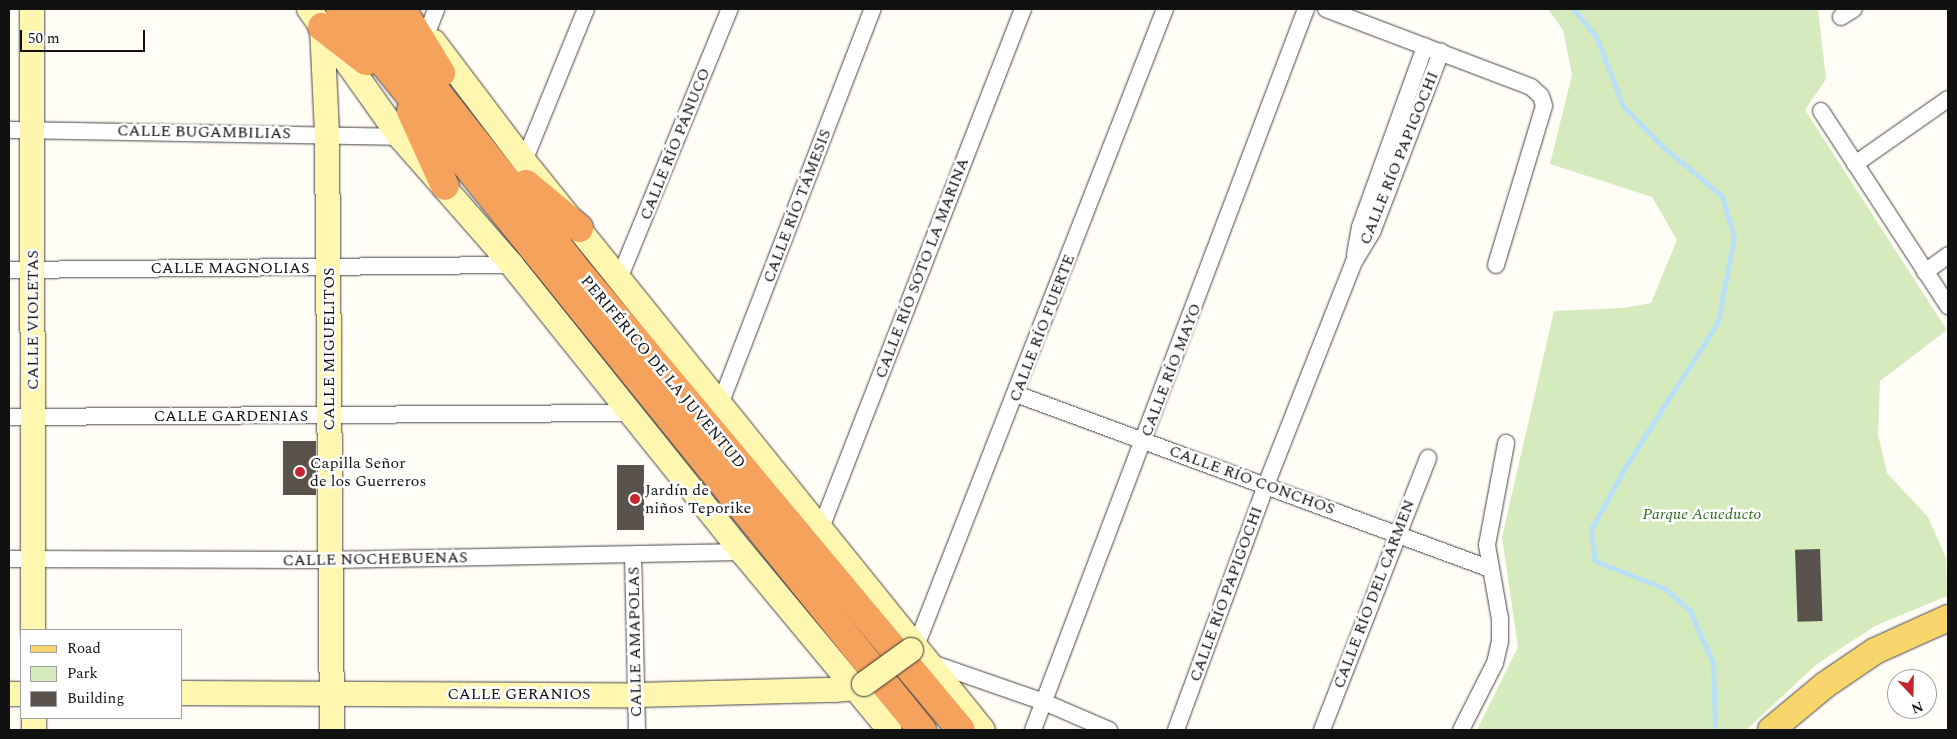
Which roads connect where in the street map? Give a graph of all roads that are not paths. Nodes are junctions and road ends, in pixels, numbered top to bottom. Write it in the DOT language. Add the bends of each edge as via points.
graph roads {
  1 [pos="32,9"];
  2 [pos="371,9"];
  3 [pos="404,9"];
  4 [pos="436,9"];
  5 [pos="586,9"];
  6 [pos="730,9"];
  7 [pos="873,9"];
  8 [pos="1023,9"];
  9 [pos="1165,9"];
  10 [pos="1306,9"];
  11 [pos="1326,9"];
  12 [pos="324,15"];
  13 [pos="426,33"];
  14 [pos="1433,49"];
  15 [pos="401,88"];
  16 [pos="1948,99"];
  17 [pos="1821,111"];
  18 [pos="9,130"];
  19 [pos="32,130"];
  20 [pos="327,133"];
  21 [pos="400,137"];
  22 [pos="483,150"];
  23 [pos="524,160"];
  24 [pos="1855,164"];
  25 [pos="445,186"];
  26 [pos="578,228"];
  27 [pos="1948,255"];
  28 [pos="1496,264"];
  29 [pos="512,265"];
  30 [pos="328,267"];
  31 [pos="9,270"];
  32 [pos="32,270"];
  33 [pos="1925,272"];
  34 [pos="619,279"];
  35 [pos="1948,306"];
  36 [pos="1016,394"];
  37 [pos="721,402"];
  38 [pos="632,413"];
  39 [pos="330,415"];
  40 [pos="9,417"];
  41 [pos="33,417"];
  42 [pos="1145,440"];
  43 [pos="1506,443"];
  44 [pos="1428,458"];
  45 [pos="1266,485"];
  46 [pos="821,528"];
  47 [pos="1396,534"];
  48 [pos="742,552"];
  49 [pos="634,555"];
  50 [pos="33,558"];
  51 [pos="9,559"];
  52 [pos="330,560"];
  53 [pos="1488,568"];
  54 [pos="1948,618"];
  55 [pos="33,629"];
  56 [pos="919,653"];
  57 [pos="860,686"];
  58 [pos="182,693"];
  59 [pos="332,693"];
  60 [pos="637,695"];
  61 [pos="1044,702"];
  62 [pos="332,730"];
  63 [pos="637,730"];
  64 [pos="890,730"];
  65 [pos="922,730"];
  66 [pos="961,730"];
  67 [pos="983,730"];
  68 [pos="1032,730"];
  69 [pos="1109,730"];
  70 [pos="1176,730"];
  71 [pos="1322,730"];
  72 [pos="1461,730"];
  73 [pos="1771,730"];
  1 -- 19 [label="street, CALLE VIOLETAS"];
  2 -- 22 [label="highway, PERIFÉRICO DE LA JUVENTUD"];
  3 -- 13 [label="street, PERIFÉRICO DE LA JUVENTUD"];
  3 -- 22 [label="highway" via="457,97"];
  4 -- 13 [label="street"];
  5 -- 23 [label="street"];
  6 -- 34 [label="street, CALLE RÍO PÁNUCO"];
  7 -- 37 [label="street, CALLE RÍO TÁMESIS"];
  8 -- 46 [label="street, CALLE RÍO SOTO LA MARINA"];
  9 -- 36 [label="street, CALLE RÍO FUERTE"];
  10 -- 42 [label="street, CALLE RÍO MAYO"];
  11 -- 14 [label="street"];
  12 -- 15 [label="highway, PERIFÉRICO DE LA JUVENTUD"];
  12 -- 20 [label="street, CALLE MIGUELITOS"];
  12 -- 21 [label="street"];
  13 -- 23 [label="street, PERIFÉRICO DE LA JUVENTUD"];
  14 -- 28 [label="street" via="1531,87 1541,96 1544,106"];
  14 -- 45 [label="street, CALLE RÍO PAPIGOCHI" via="1373,230 1354,262"];
  15 -- 25 [label="highway"];
  15 -- 65 [label="highway, PERIFÉRICO DE LA JUVENTUD"];
  16 -- 24 [label="street"];
  17 -- 24 [label="street"];
  18 -- 19 [label="street, CALLE BUGAMBILIAS"];
  19 -- 20 [label="street, CALLE BUGAMBILIAS"];
  19 -- 32 [label="street, CALLE VIOLETAS"];
  20 -- 21 [label="street, CALLE BUGAMBILIAS"];
  20 -- 30 [label="street, CALLE MIGUELITOS"];
  21 -- 25 [label="street"];
  22 -- 26 [label="highway"];
  22 -- 66 [label="highway, PERIFÉRICO DE LA JUVENTUD" via="582,276"];
  23 -- 26 [label="street, PERIFÉRICO DE LA JUVENTUD"];
  24 -- 33 [label="street"];
  25 -- 29 [label="street"];
  26 -- 34 [label="street, PERIFÉRICO DE LA JUVENTUD"];
  27 -- 33 [label="street"];
  29 -- 30 [label="street, CALLE MAGNOLIAS"];
  29 -- 38 [label="street"];
  30 -- 32 [label="street, CALLE MAGNOLIAS"];
  30 -- 39 [label="street, CALLE MIGUELITOS"];
  31 -- 32 [label="street, CALLE MAGNOLIAS"];
  32 -- 41 [label="street, CALLE VIOLETAS"];
  33 -- 35 [label="street"];
  34 -- 37 [label="street, PERIFÉRICO DE LA JUVENTUD"];
  36 -- 42 [label="street, CALLE RÍO CONCHOS"];
  36 -- 56 [label="street, CALLE RÍO FUERTE"];
  37 -- 46 [label="street, PERIFÉRICO DE LA JUVENTUD"];
  38 -- 39 [label="street, CALLE GARDENIAS"];
  38 -- 48 [label="street"];
  39 -- 41 [label="street, CALLE GARDENIAS"];
  39 -- 52 [label="street, CALLE MIGUELITOS"];
  40 -- 41 [label="street, CALLE GARDENIAS"];
  41 -- 50 [label="street, CALLE VIOLETAS"];
  42 -- 45 [label="street, CALLE RÍO CONCHOS"];
  42 -- 61 [label="street, CALLE RÍO MAYO"];
  43 -- 53 [label="street" via="1489,521"];
  44 -- 47 [label="street, CALLE RÍO DEL CARMEN"];
  45 -- 47 [label="street, CALLE RÍO CONCHOS"];
  45 -- 70 [label="street, CALLE RÍO PAPIGOCHI"];
  46 -- 56 [label="street, PERIFÉRICO DE LA JUVENTUD"];
  47 -- 53 [label="street, CALLE RÍO CONCHOS"];
  47 -- 71 [label="street, CALLE RÍO DEL CARMEN"];
  48 -- 49 [label="street, CALLE NOCHEBUENAS"];
  48 -- 57 [label="street"];
  49 -- 52 [label="street, CALLE NOCHEBUENAS"];
  49 -- 60 [label="street, CALLE AMAPOLAS"];
  50 -- 51 [label="street, CALLE NOCHEBUENAS"];
  50 -- 52 [label="street, CALLE NOCHEBUENAS"];
  50 -- 55 [label="street, CALLE VIOLETAS"];
  52 -- 59 [label="street, CALLE MIGUELITOS"];
  53 -- 72 [label="street" via="1500,619 1500,641 1494,663"];
  54 -- 73 [label="main road" via="1874,651 1825,685"];
  56 -- 57 [label="street, bridge"];
  56 -- 61 [label="street"];
  56 -- 67 [label="street, PERIFÉRICO DE LA JUVENTUD"];
  57 -- 60 [label="street, CALLE GERANIOS"];
  57 -- 64 [label="street"];
  58 -- 59 [label="street, CALLE GERANIOS"];
  59 -- 60 [label="street, CALLE GERANIOS"];
  59 -- 62 [label="street, CALLE MIGUELITOS"];
  60 -- 63 [label="street, CALLE AMAPOLAS"];
  61 -- 68 [label="street, CALLE RÍO MAYO"];
  61 -- 69 [label="street"];
}
